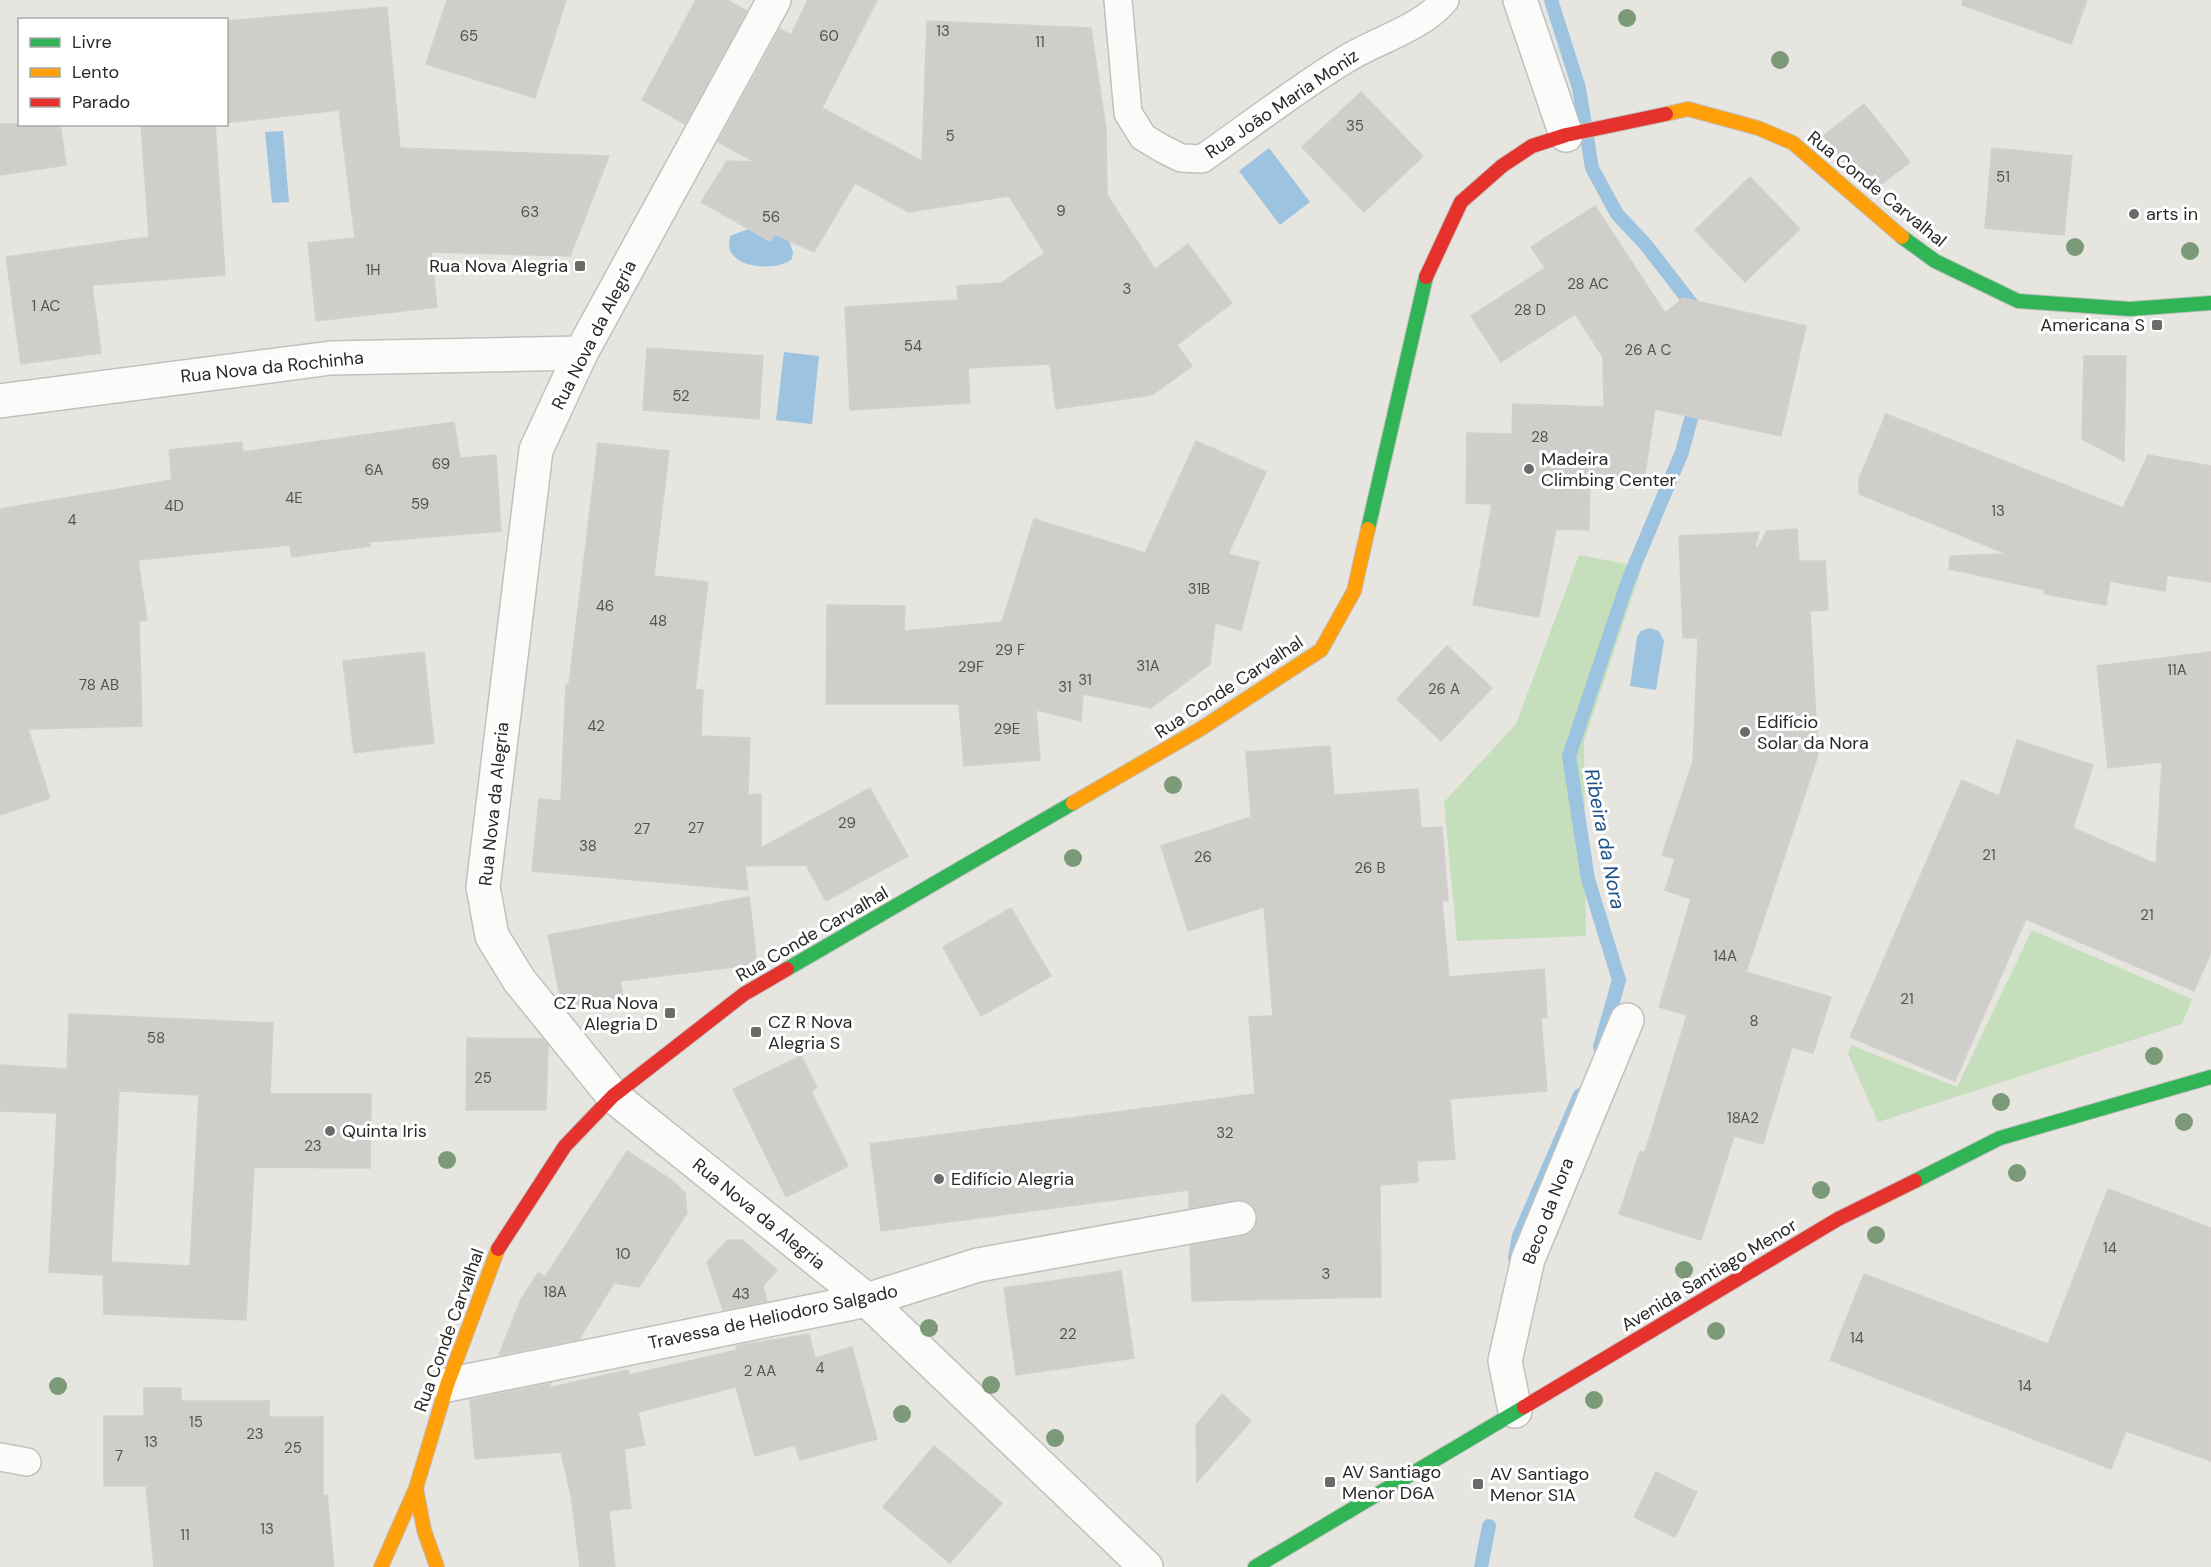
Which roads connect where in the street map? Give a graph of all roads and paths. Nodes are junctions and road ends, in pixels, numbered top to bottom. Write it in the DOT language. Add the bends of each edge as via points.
graph roads {
  1 [pos="774,0"];
  2 [pos="1118,0"];
  3 [pos="1445,0"];
  4 [pos="1520,0"];
  5 [pos="1566,135"];
  6 [pos="2211,303"];
  7 [pos="581,353"];
  8 [pos="0,401"];
  9 [pos="1628,1020"];
  10 [pos="2211,1077"];
  11 [pos="613,1096"];
  12 [pos="1239,1218"];
  13 [pos="867,1300"];
  14 [pos="447,1385"];
  15 [pos="1515,1411"];
  16 [pos="0,1457"];
  17 [pos="27,1462"];
  18 [pos="416,1488"];
  19 [pos="381,1567"];
  20 [pos="437,1567"];
  21 [pos="1146,1567"];
  22 [pos="1255,1567"];
  1 -- 7 [label="street, Rua Nova da Alegria"];
  2 -- 3 [label="lane, Rua João Maria Moniz" via="1128,113 1143,137 1181,158 1202,159 1344,60 1438,9"];
  4 -- 5 [label="street"];
  5 -- 6 [label="street, Rua Conde Carvalhal" via="1688,109 1758,128 1793,143 1935,261 2018,301 2130,309"];
  5 -- 11 [label="street, Rua Conde Carvalhal" via="1532,146 1461,202 1422,286 1354,591 1322,650 1203,728 744,994"];
  7 -- 8 [label="street, Rua Nova da Rochinha" via="331,358"];
  7 -- 11 [label="street, Rua Nova da Alegria" via="536,450 483,887 492,936 519,980"];
  9 -- 15 [label="street, Beco da Nora" via="1528,1259 1505,1360"];
  10 -- 15 [label="street, Avenida Santiago Menor" via="2000,1138 1838,1219"];
  11 -- 13 [label="street, Rua Nova da Alegria"];
  11 -- 14 [label="street, Rua Conde Carvalhal" via="565,1146 498,1248"];
  12 -- 13 [label="street, Travessa de Heliodoro Salgado" via="978,1265"];
  13 -- 14 [label="street, Travessa de Heliodoro Salgado"];
  13 -- 21 [label="street, Rua Nova da Alegria"];
  14 -- 18 [label="street, Rua Conde Carvalhal"];
  15 -- 22 [label="street, Avenida Santiago Menor"];
  16 -- 17 [label="lane"];
  18 -- 19 [label="street, Rua Conde Carvalhal"];
  18 -- 20 [label="street, Rua Conde Carvalhal" via="424,1530"];
}
